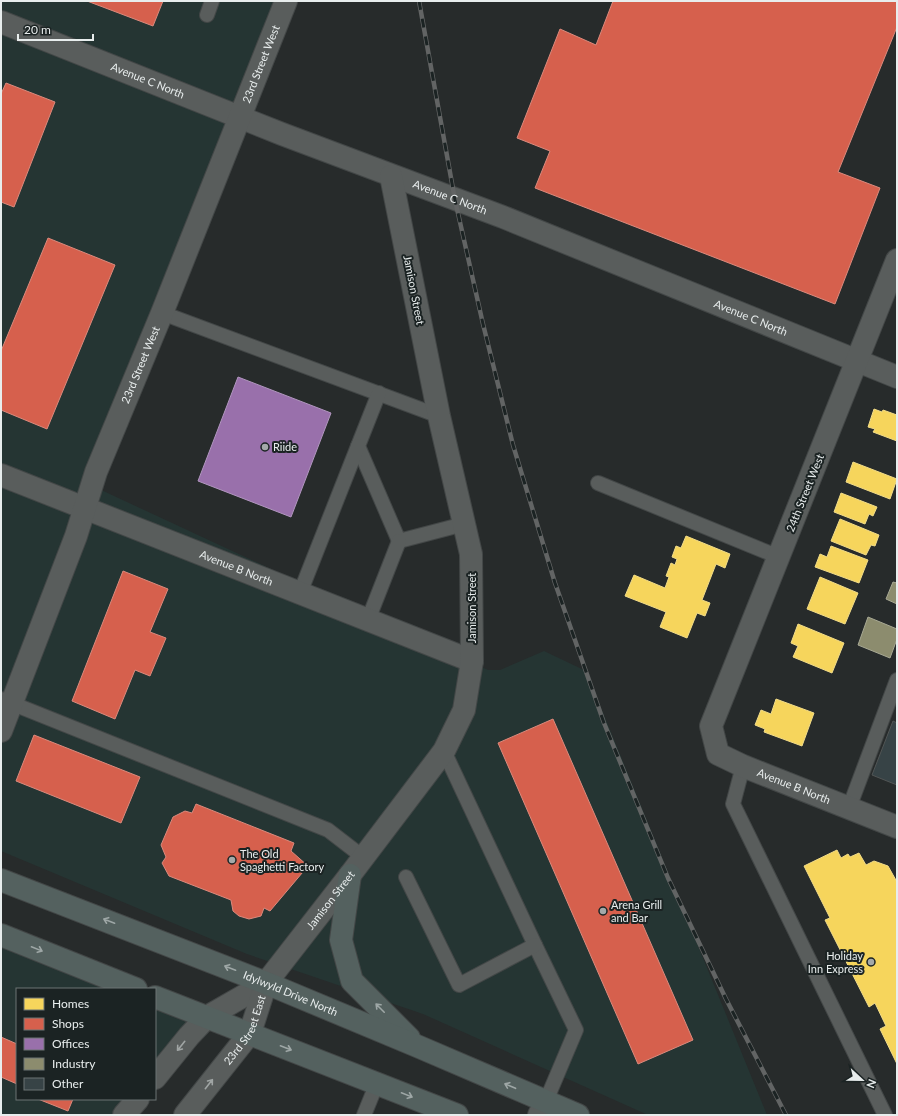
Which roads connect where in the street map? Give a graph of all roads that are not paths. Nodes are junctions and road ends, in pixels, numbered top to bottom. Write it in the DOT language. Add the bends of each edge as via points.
graph roads {
  1 [pos="212,1"];
  2 [pos="286,1"];
  3 [pos="207,15"];
  4 [pos="1,22"];
  5 [pos="240,117"];
  6 [pos="391,176"];
  7 [pos="897,260"];
  8 [pos="162,313"];
  9 [pos="857,361"];
  10 [pos="897,377"];
  11 [pos="379,393"];
  12 [pos="439,416"];
  13 [pos="358,446"];
  14 [pos="1,475"];
  15 [pos="598,483"];
  16 [pos="84,508"];
  17 [pos="464,524"];
  18 [pos="399,541"];
  19 [pos="779,557"];
  20 [pos="300,593"];
  21 [pos="368,620"];
  22 [pos="472,661"];
  23 [pos="897,680"];
  24 [pos="7,702"];
  25 [pos="711,726"];
  26 [pos="1,731"];
  27 [pos="444,751"];
  28 [pos="743,766"];
  29 [pos="849,808"];
  30 [pos="897,827"];
  31 [pos="363,857"];
  32 [pos="350,875"];
  33 [pos="406,877"];
  34 [pos="1,880"];
  35 [pos="1,935"];
  36 [pos="534,945"];
  37 [pos="266,983"];
  38 [pos="134,988"];
  39 [pos="156,997"];
  40 [pos="207,1017"];
  41 [pos="250,1033"];
  42 [pos="417,1046"];
  43 [pos="156,1077"];
  44 [pos="377,1083"];
  45 [pos="137,1100"];
  46 [pos="542,1108"];
  47 [pos="124,1115"];
  48 [pos="185,1115"];
  49 [pos="364,1115"];
  50 [pos="457,1115"];
  51 [pos="578,1115"];
  52 [pos="886,1115"];
  1 -- 3 [label="lane"];
  2 -- 5 [label="street, 23rd Street West"];
  4 -- 5 [label="street, Avenue C North"];
  5 -- 6 [label="street, Avenue C North"];
  5 -- 8 [label="street, 23rd Street West"];
  6 -- 9 [label="street, Avenue C North" via="502,217"];
  6 -- 12 [label="street, Jamison Street"];
  7 -- 9 [label="street, 24th Street West"];
  8 -- 11 [label="lane"];
  8 -- 16 [label="street, 23rd Street West" via="96,472"];
  9 -- 10 [label="street, Avenue C North"];
  9 -- 19 [label="street, 24th Street West"];
  11 -- 12 [label="lane"];
  11 -- 13 [label="lane"];
  12 -- 17 [label="street, Jamison Street"];
  13 -- 18 [label="lane"];
  13 -- 20 [label="lane"];
  14 -- 16 [label="street, Avenue B North"];
  15 -- 19 [label="lane"];
  16 -- 20 [label="street, Avenue B North"];
  16 -- 24 [label="street, 23rd Street West" via="76,536"];
  17 -- 18 [label="lane"];
  17 -- 22 [label="street, Jamison Street" via="471,554"];
  18 -- 21 [label="lane"];
  19 -- 25 [label="street, 24th Street West"];
  20 -- 21 [label="street, Avenue B North"];
  21 -- 22 [label="street, Avenue B North"];
  22 -- 27 [label="street, Jamison Street" via="464,710"];
  23 -- 29 [label="lane"];
  24 -- 26 [label="street, 23rd Street West"];
  24 -- 31 [label="lane" via="328,830"];
  25 -- 28 [label="street, Avenue B North" via="718,754"];
  27 -- 31 [label="street, Jamison Street"];
  27 -- 36 [label="lane"];
  28 -- 29 [label="street, Avenue B North"];
  28 -- 52 [label="lane" via="733,804"];
  29 -- 30 [label="street, Avenue B North"];
  31 -- 32 [label="street, Jamison Street"];
  32 -- 37 [label="street, Jamison Street"];
  42 -- 32 [label="main road, one-way" via="352,981 341,940"];
  33 -- 36 [label="lane" via="459,986"];
  37 -- 34 [label="main road, Idylwyld Drive North, one-way"];
  35 -- 38 [label="main road, one-way"];
  36 -- 46 [label="lane" via="576,1030"];
  37 -- 40 [label="street, 23rd Street East"];
  37 -- 41 [label="street, 23rd Street East"];
  37 -- 42 [label="main road, Idylwyld Drive North"];
  39 -- 40 [label="main road"];
  40 -- 41 [label="main road"];
  40 -- 43 [label="street, 23rd Street East, one-way"];
  41 -- 44 [label="main road, one-way"];
  48 -- 41 [label="street, 23rd Street East, one-way"];
  46 -- 42 [label="main road, Idylwyld Drive North, one-way"];
  44 -- 49 [label="lane"];
  44 -- 50 [label="main road, one-way"];
  45 -- 47 [label="street"];
  46 -- 51 [label="main road, Idylwyld Drive North"];
}
